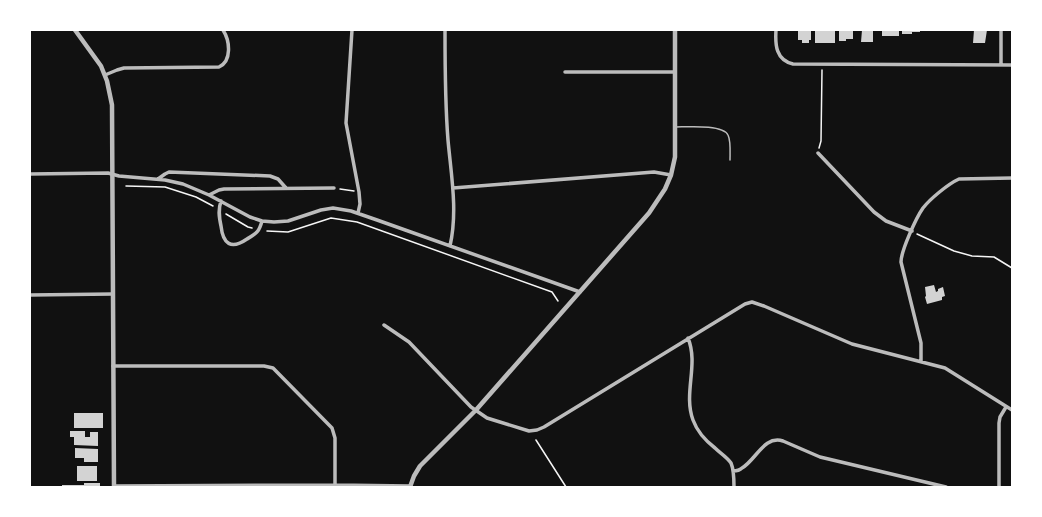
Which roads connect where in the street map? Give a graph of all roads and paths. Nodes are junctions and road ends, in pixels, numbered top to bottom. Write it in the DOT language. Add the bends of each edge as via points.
graph roads {
  1 [pos="75,30"];
  2 [pos="223,30"];
  3 [pos="352,30"];
  4 [pos="445,30"];
  5 [pos="675,30"];
  6 [pos="776,30"];
  7 [pos="1001,30"];
  8 [pos="822,64"];
  9 [pos="1001,65"];
  10 [pos="1012,65"];
  11 [pos="564,72"];
  12 [pos="675,72"];
  13 [pos="105,75"];
  14 [pos="676,127"];
  15 [pos="818,153"];
  16 [pos="730,160"];
  17 [pos="30,174"];
  18 [pos="113,174"];
  19 [pos="671,175"];
  20 [pos="158,178"];
  21 [pos="1012,178"];
  22 [pos="126,186"];
  23 [pos="286,188"];
  24 [pos="334,188"];
  25 [pos="453,188"];
  26 [pos="359,192"];
  27 [pos="209,195"];
  28 [pos="221,201"];
  29 [pos="215,207"];
  30 [pos="222,212"];
  31 [pos="358,213"];
  32 [pos="262,221"];
  33 [pos="256,229"];
  34 [pos="267,231"];
  35 [pos="912,231"];
  36 [pos="450,246"];
  37 [pos="1012,268"];
  38 [pos="580,292"];
  39 [pos="113,294"];
  40 [pos="30,295"];
  41 [pos="558,301"];
  42 [pos="384,325"];
  43 [pos="688,338"];
  44 [pos="920,362"];
  45 [pos="113,366"];
  46 [pos="1006,407"];
  47 [pos="476,410"];
  48 [pos="1012,410"];
  49 [pos="536,440"];
  50 [pos="733,472"];
  51 [pos="335,485"];
  52 [pos="114,486"];
  53 [pos="410,487"];
  54 [pos="566,487"];
  55 [pos="734,487"];
  56 [pos="946,487"];
  57 [pos="999,487"];
  1 -- 13 [label="street" via="96,57"];
  2 -- 13 [label="street" via="228,41 228,56 218,67 124,68"];
  3 -- 26 [label="street" via="346,123"];
  4 -- 25 [label="street" via="447,119"];
  5 -- 12 [label="street"];
  6 -- 8 [label="street" via="776,49 785,61 793,64"];
  7 -- 9 [label="street"];
  8 -- 9 [label="street"];
  8 -- 15 [label="path" via="821,141"];
  9 -- 10 [label="street"];
  11 -- 12 [label="street"];
  12 -- 14 [label="street"];
  13 -- 18 [label="street" via="112,105"];
  14 -- 16 [label="lane" via="723,130 729,138"];
  14 -- 19 [label="street" via="675,157"];
  15 -- 35 [label="street" via="874,212 886,221"];
  17 -- 18 [label="street"];
  18 -- 20 [label="street"];
  18 -- 39 [label="street"];
  19 -- 25 [label="street" via="654,172"];
  19 -- 38 [label="street" via="655,205"];
  20 -- 23 [label="street" via="169,172 270,176 278,179"];
  20 -- 27 [label="street" via="183,184"];
  21 -- 35 [label="street" via="963,178 955,181 924,207"];
  22 -- 29 [label="path" via="165,187 196,197"];
  23 -- 24 [label="street"];
  23 -- 27 [label="street" via="224,189"];
  24 -- 26 [label="path"];
  25 -- 36 [label="street" via="453,232"];
  26 -- 31 [label="street"];
  27 -- 28 [label="street"];
  28 -- 32 [label="street" via="250,218"];
  28 -- 32 [label="street" via="219,211 222,234 229,244 238,244 255,235 260,230"];
  30 -- 33 [label="path"];
  31 -- 32 [label="street" via="333,208 288,221"];
  31 -- 36 [label="street"];
  34 -- 41 [label="path" via="288,232 331,218 357,222 552,292"];
  35 -- 37 [label="path" via="954,251 972,256 994,257"];
  35 -- 44 [label="street" via="901,262 921,343"];
  36 -- 38 [label="street"];
  38 -- 47 [label="street"];
  39 -- 40 [label="street"];
  39 -- 45 [label="street"];
  42 -- 47 [label="street" via="409,342"];
  43 -- 44 [label="street" via="752,302 852,344"];
  43 -- 47 [label="street" via="537,430 525,430 494,421"];
  43 -- 50 [label="street" via="693,360 690,400 693,420 705,440 730,461"];
  44 -- 46 [label="street" via="945,368"];
  45 -- 51 [label="street" via="273,368 332,428 335,438"];
  45 -- 52 [label="street"];
  46 -- 48 [label="street"];
  46 -- 57 [label="street" via="999,423"];
  47 -- 53 [label="street" via="420,466"];
  49 -- 54 [label="path"];
  50 -- 55 [label="street"];
  50 -- 56 [label="street" via="742,469 766,444 777,440 820,457"];
  51 -- 52 [label="street"];
  51 -- 53 [label="street"];
}
